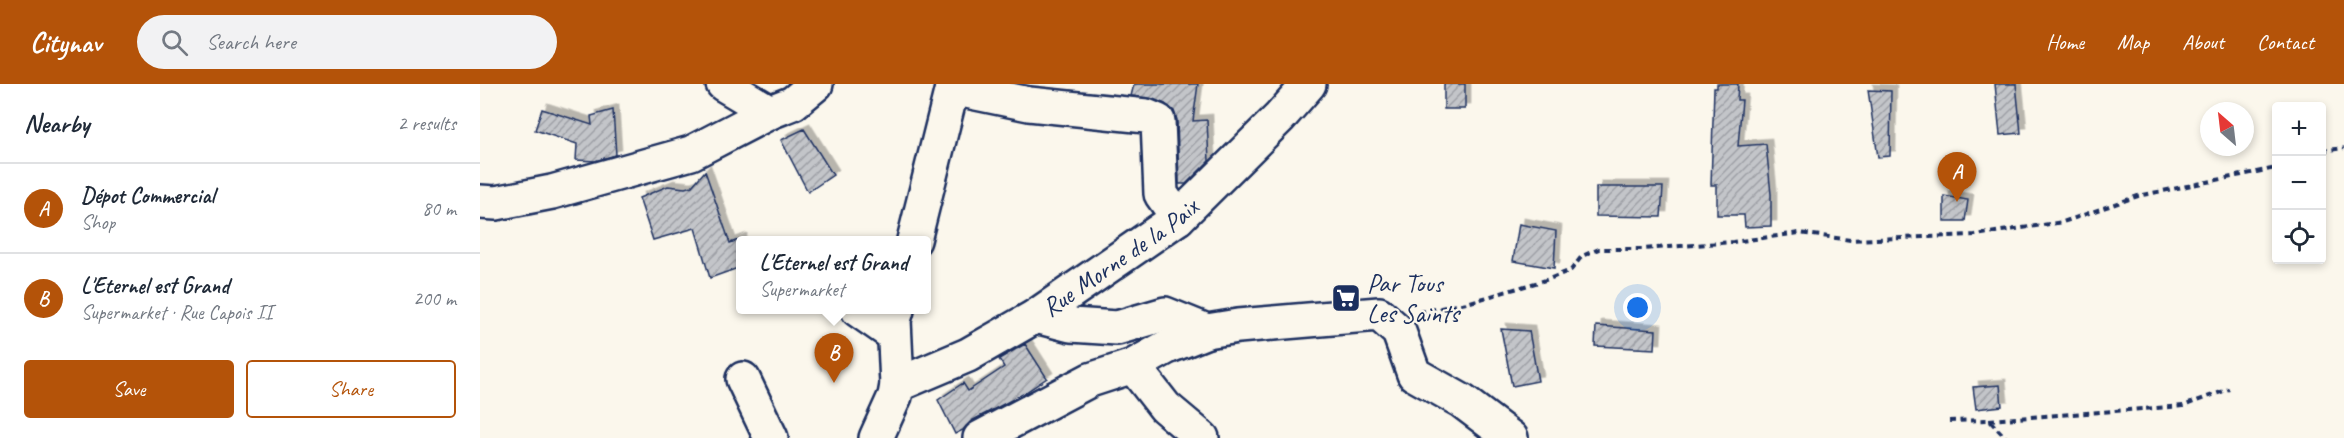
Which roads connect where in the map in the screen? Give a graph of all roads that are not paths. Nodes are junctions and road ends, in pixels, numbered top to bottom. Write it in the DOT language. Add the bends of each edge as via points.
graph roads {
  1 [pos="723,84"];
  2 [pos="816,84"];
  3 [pos="1309,84"];
  4 [pos="953,86"];
  5 [pos="1100,98"];
  6 [pos="770,112"];
  7 [pos="480,202"];
  8 [pos="1178,218"];
  9 [pos="915,236"];
  10 [pos="873,314"];
  11 [pos="1036,316"];
  12 [pos="896,322"];
  13 [pos="1207,331"];
  14 [pos="1133,366"];
  15 [pos="743,379"];
  16 [pos="897,385"];
  17 [pos="771,438"];
  18 [pos="876,438"];
  19 [pos="980,438"];
  20 [pos="1202,438"];
  21 [pos="1511,438"];
  1 -- 6 [label="street"];
  2 -- 6 [label="street" via="793,103"];
  3 -- 8 [label="street, Rue Morne de la Paix"];
  4 -- 5 [label="street" via="1029,104"];
  4 -- 9 [label="street"];
  5 -- 8 [label="street" via="1158,121 1161,194"];
  6 -- 7 [label="street" via="691,153 552,192 496,203"];
  8 -- 11 [label="street, Rue Morne de la Paix"];
  10 -- 12 [label="street"];
  11 -- 13 [label="street" via="1071,325 1117,328 1165,314"];
  11 -- 16 [label="street, Rue Morne de la Paix" via="968,356"];
  12 -- 16 [label="street"];
  13 -- 14 [label="street"];
  13 -- 21 [label="street" via="1379,314 1400,332 1414,374 1462,401"];
  14 -- 19 [label="street" via="1090,380"];
  14 -- 20 [label="street" via="1165,407"];
  15 -- 17 [label="street"];
  16 -- 18 [label="street"];
}
